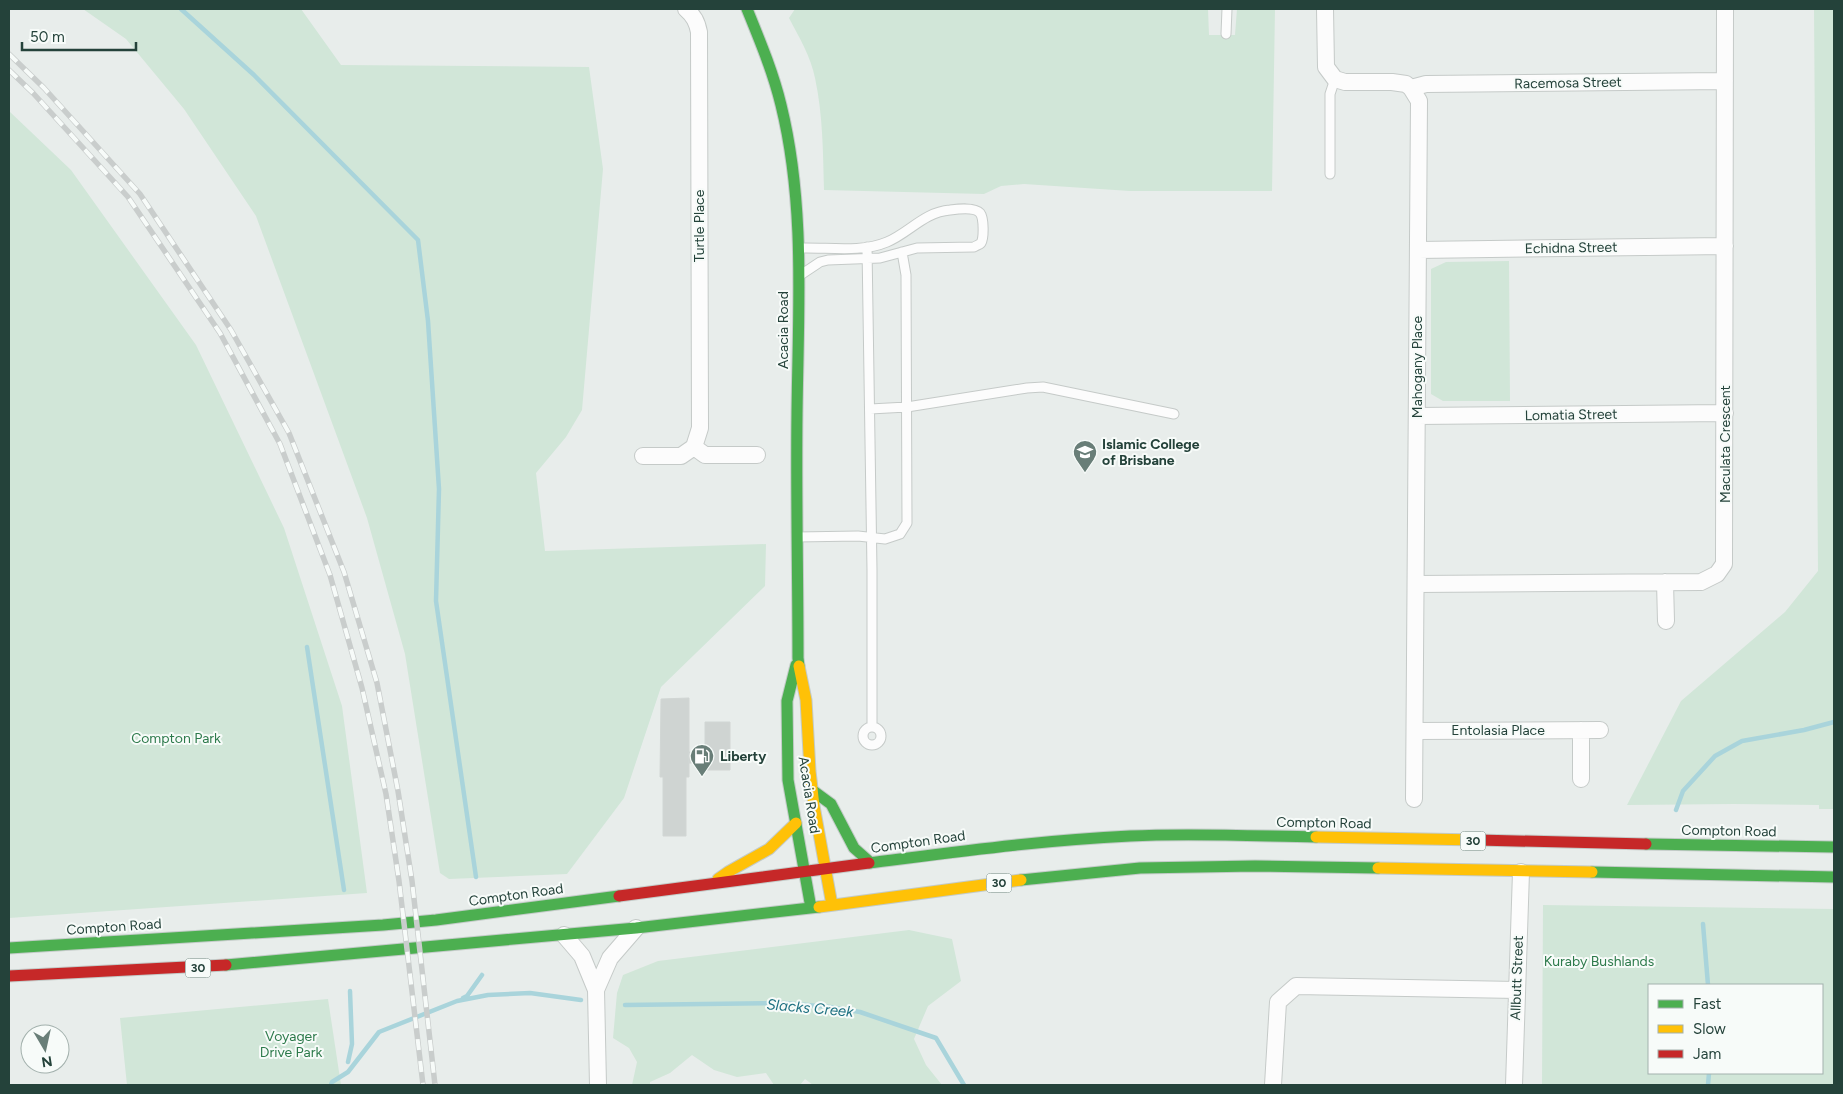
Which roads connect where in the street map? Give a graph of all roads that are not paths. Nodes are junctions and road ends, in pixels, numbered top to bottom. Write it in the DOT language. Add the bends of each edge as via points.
graph roads {
  1 [pos="686,9"];
  2 [pos="747,9"];
  3 [pos="1227,9"];
  4 [pos="1325,9"];
  5 [pos="1725,9"];
  6 [pos="1226,34"];
  7 [pos="1335,79"];
  8 [pos="1725,80"];
  9 [pos="1411,88"];
  10 [pos="1330,174"];
  11 [pos="1725,246"];
  12 [pos="867,247"];
  13 [pos="797,248"];
  14 [pos="1418,250"];
  15 [pos="902,252"];
  16 [pos="867,259"];
  17 [pos="798,277"];
  18 [pos="907,407"];
  19 [pos="870,409"];
  20 [pos="1725,413"];
  21 [pos="1174,414"];
  22 [pos="1417,416"];
  23 [pos="694,446"];
  24 [pos="757,455"];
  25 [pos="643,456"];
  26 [pos="797,537"];
  27 [pos="871,538"];
  28 [pos="1665,582"];
  29 [pos="1416,584"];
  30 [pos="1666,621"];
  31 [pos="798,658"];
  32 [pos="872,726"];
  33 [pos="1581,730"];
  34 [pos="1600,730"];
  35 [pos="1415,731"];
  36 [pos="1580,779"];
  37 [pos="812,790"];
  38 [pos="1414,799"];
  39 [pos="796,823"];
  40 [pos="1834,847"];
  41 [pos="871,863"];
  42 [pos="826,869"];
  43 [pos="806,872"];
  44 [pos="1521,872"];
  45 [pos="1834,877"];
  46 [pos="712,885"];
  47 [pos="832,905"];
  48 [pos="811,908"];
  49 [pos="636,928"];
  50 [pos="564,934"];
  51 [pos="92,943"];
  52 [pos="9,948"];
  53 [pos="110,954"];
  54 [pos="137,959"];
  55 [pos="139,971"];
  56 [pos="9,976"];
  57 [pos="596,990"];
  58 [pos="1517,990"];
  59 [pos="598,1085"];
  60 [pos="1273,1085"];
  61 [pos="1514,1085"];
  1 -- 23 [label="street, Turtle Place" via="697,22 699,32 700,428"];
  2 -- 13 [label="main road, Acacia Road" via="778,92 793,179"];
  3 -- 6 [label="lane"];
  4 -- 7 [label="street" via="1326,67"];
  5 -- 8 [label="street, Maculata Crescent"];
  7 -- 9 [label="street" via="1392,82"];
  7 -- 10 [label="lane" via="1330,94"];
  8 -- 9 [label="street, Racemosa Street" via="1426,84"];
  8 -- 11 [label="street, Maculata Crescent"];
  9 -- 14 [label="street, Mahogany Place" via="1419,101"];
  11 -- 14 [label="street, Echidna Street"];
  11 -- 20 [label="street, Maculata Crescent"];
  12 -- 13 [label="lane"];
  12 -- 15 [label="lane" via="896,237 931,214 950,210 974,210 981,214 982,238 978,245 970,248 917,248"];
  12 -- 16 [label="lane"];
  13 -- 17 [label="main road, Acacia Road"];
  14 -- 22 [label="street, Mahogany Place"];
  15 -- 16 [label="lane"];
  15 -- 18 [label="lane" via="906,275"];
  16 -- 17 [label="lane" via="828,260"];
  16 -- 19 [label="lane"];
  17 -- 26 [label="main road, Acacia Road"];
  18 -- 19 [label="lane"];
  18 -- 21 [label="lane" via="1043,387"];
  18 -- 27 [label="lane" via="907,523 896,536"];
  19 -- 27 [label="lane"];
  20 -- 22 [label="street, Lomatia Street"];
  20 -- 28 [label="street, Maculata Crescent" via="1724,564 1717,574 1701,582"];
  22 -- 29 [label="street, Mahogany Place"];
  23 -- 24 [label="street" via="705,455"];
  23 -- 25 [label="street" via="681,456"];
  26 -- 27 [label="lane"];
  26 -- 31 [label="main road, Acacia Road"];
  27 -- 32 [label="lane"];
  28 -- 29 [label="street, Maculata Crescent"];
  28 -- 30 [label="street"];
  29 -- 35 [label="street, Mahogany Place"];
  31 -- 37 [label="main road, Acacia Road" via="806,700"];
  31 -- 39 [label="main road, Acacia Road" via="787,701 786,726 788,780"];
  33 -- 34 [label="street, Entolasia Place"];
  33 -- 35 [label="street, Entolasia Place"];
  33 -- 36 [label="street"];
  35 -- 38 [label="street, Mahogany Place"];
  37 -- 41 [label="main road" via="831,804 854,848"];
  37 -- 42 [label="main road, Acacia Road"];
  39 -- 43 [label="main road, Acacia Road"];
  39 -- 46 [label="main road" via="780,840 729,869"];
  40 -- 41 [label="main road, Compton Road / 30" via="1150,835 1038,842"];
  41 -- 42 [label="main road, Compton Road / 30"];
  42 -- 43 [label="main road, Compton Road / 30"];
  42 -- 47 [label="main road, Acacia Road"];
  43 -- 46 [label="main road, Compton Road / 30"];
  43 -- 48 [label="main road, Acacia Road"];
  44 -- 45 [label="main road, 30"];
  44 -- 47 [label="main road, 30" via="1158,867 1023,880"];
  44 -- 58 [label="street, Allbutt Street"];
  46 -- 51 [label="main road, Compton Road / 30" via="427,921"];
  47 -- 48 [label="main road, 30"];
  48 -- 49 [label="main road, 30"];
  49 -- 50 [label="main road, 30"];
  49 -- 57 [label="street" via="610,958"];
  50 -- 55 [label="main road, 30"];
  50 -- 57 [label="street" via="582,956"];
  51 -- 52 [label="main road, Compton Road / 30"];
  51 -- 53 [label="main road"];
  54 -- 55 [label="main road"];
  55 -- 56 [label="main road, 30"];
  57 -- 59 [label="street"];
  58 -- 60 [label="street" via="1296,986 1278,1002"];
  58 -- 61 [label="street, Allbutt Street"];
}
